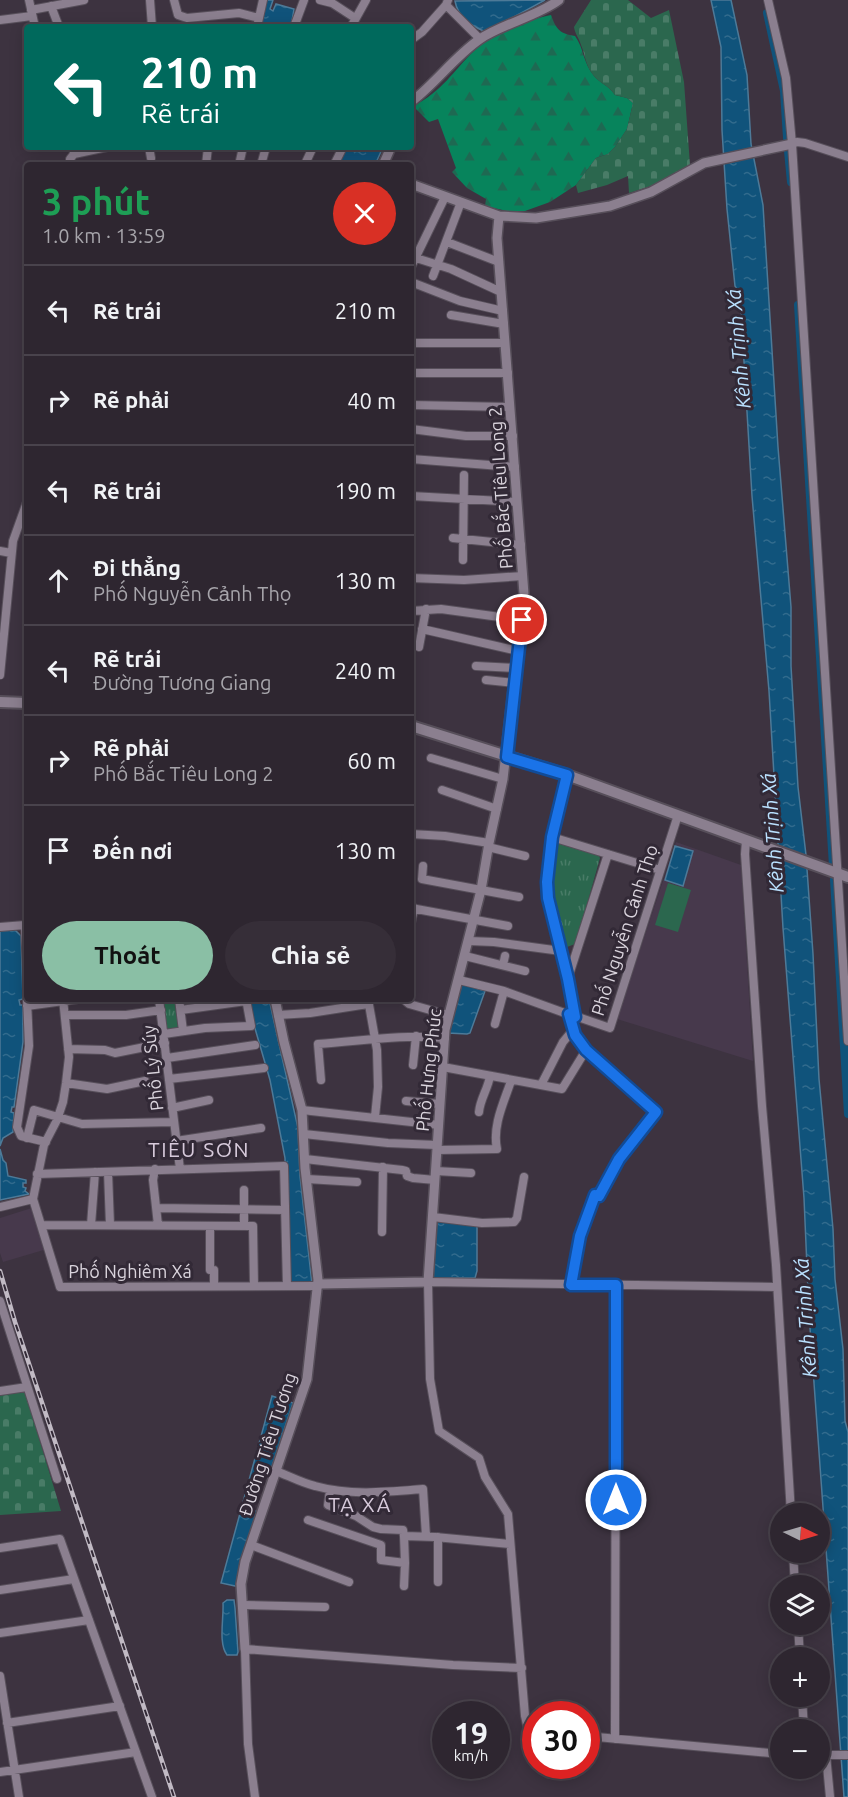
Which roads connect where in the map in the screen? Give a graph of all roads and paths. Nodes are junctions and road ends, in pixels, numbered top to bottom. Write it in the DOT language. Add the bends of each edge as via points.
graph roads {
  1 [pos="29,0"];
  2 [pos="84,0"];
  3 [pos="150,0"];
  4 [pos="174,0"];
  5 [pos="263,0"];
  6 [pos="304,0"];
  7 [pos="320,0"];
  8 [pos="366,0"];
  9 [pos="559,0"];
  10 [pos="768,0"];
  11 [pos="447,3"];
  12 [pos="51,6"];
  13 [pos="31,13"];
  14 [pos="259,18"];
  15 [pos="355,18"];
  16 [pos="0,20"];
  17 [pos="33,24"];
  18 [pos="58,24"];
  19 [pos="152,24"];
  20 [pos="258,24"];
  21 [pos="295,24"];
  22 [pos="352,24"];
  23 [pos="414,38"];
  24 [pos="480,39"];
  25 [pos="414,99"];
  26 [pos="792,144"];
  27 [pos="150,150"];
  28 [pos="848,157"];
  29 [pos="151,158"];
  30 [pos="414,185"];
  31 [pos="445,196"];
  32 [pos="461,202"];
  33 [pos="499,216"];
  34 [pos="447,242"];
  35 [pos="416,258"];
  36 [pos="414,262"];
  37 [pos="499,262"];
  38 [pos="438,265"];
  39 [pos="433,276"];
  40 [pos="414,283"];
  41 [pos="501,291"];
  42 [pos="503,311"];
  43 [pos="451,315"];
  44 [pos="504,324"];
  45 [pos="414,343"];
  46 [pos="505,343"];
  47 [pos="414,373"];
  48 [pos="508,373"];
  49 [pos="414,405"];
  50 [pos="510,407"];
  51 [pos="414,429"];
  52 [pos="513,436"];
  53 [pos="414,459"];
  54 [pos="515,467"];
  55 [pos="464,475"];
  56 [pos="414,496"];
  57 [pos="463,500"];
  58 [pos="517,502"];
  59 [pos="23,524"];
  60 [pos="453,538"];
  61 [pos="462,539"];
  62 [pos="521,545"];
  63 [pos="0,551"];
  64 [pos="11,553"];
  65 [pos="463,560"];
  66 [pos="523,576"];
  67 [pos="414,578"];
  68 [pos="426,609"];
  69 [pos="414,611"];
  70 [pos="522,620"];
  71 [pos="422,629"];
  72 [pos="419,647"];
  73 [pos="518,651"];
  74 [pos="476,666"];
  75 [pos="516,668"];
  76 [pos="0,675"];
  77 [pos="486,680"];
  78 [pos="515,683"];
  79 [pos="0,702"];
  80 [pos="24,703"];
  81 [pos="414,727"];
  82 [pos="507,757"];
  83 [pos="431,758"];
  84 [pos="567,775"];
  85 [pos="503,779"];
  86 [pos="442,790"];
  87 [pos="497,809"];
  88 [pos="678,815"];
  89 [pos="414,830"];
  90 [pos="552,837"];
  91 [pos="746,840"];
  92 [pos="488,845"];
  93 [pos="608,854"];
  94 [pos="525,856"];
  95 [pos="423,866"];
  96 [pos="660,870"];
  97 [pos="837,873"];
  98 [pos="848,877"];
  99 [pos="481,890"];
  100 [pos="519,897"];
  101 [pos="414,908"];
  102 [pos="474,919"];
  103 [pos="24,925"];
  104 [pos="508,926"];
  105 [pos="0,927"];
  106 [pos="469,941"];
  107 [pos="561,951"];
  108 [pos="465,956"];
  109 [pos="505,956"];
  110 [pos="504,965"];
  111 [pos="525,971"];
  112 [pos="568,979"];
  113 [pos="459,980"];
  114 [pos="504,991"];
  115 [pos="27,1002"];
  116 [pos="63,1002"];
  117 [pos="160,1002"];
  118 [pos="180,1002"];
  119 [pos="233,1002"];
  120 [pos="246,1002"];
  121 [pos="276,1002"];
  122 [pos="363,1002"];
  123 [pos="368,1002"];
  124 [pos="407,1002"];
  125 [pos="161,1010"];
  126 [pos="181,1010"];
  127 [pos="65,1015"];
  128 [pos="278,1015"];
  129 [pos="572,1015"];
  130 [pos="448,1016"];
  131 [pos="495,1024"];
  132 [pos="573,1030"];
  133 [pos="183,1031"];
  134 [pos="164,1034"];
  135 [pos="416,1036"];
  136 [pos="376,1037"];
  137 [pos="445,1038"];
  138 [pos="848,1041"];
  139 [pos="165,1043"];
  140 [pos="255,1045"];
  141 [pos="68,1049"];
  142 [pos="586,1050"];
  143 [pos="166,1058"];
  144 [pos="413,1065"];
  145 [pos="443,1066"];
  146 [pos="264,1068"];
  147 [pos="490,1076"];
  148 [pos="169,1080"];
  149 [pos="321,1080"];
  150 [pos="145,1081"];
  151 [pos="512,1081"];
  152 [pos="66,1083"];
  153 [pos="541,1085"];
  154 [pos="209,1100"];
  155 [pos="406,1101"];
  156 [pos="440,1104"];
  157 [pos="172,1108"];
  158 [pos="302,1110"];
  159 [pos="479,1112"];
  160 [pos="58,1116"];
  161 [pos="375,1117"];
  162 [pos="173,1122"];
  163 [pos="439,1125"];
  164 [pos="261,1128"];
  165 [pos="304,1134"];
  166 [pos="27,1138"];
  167 [pos="176,1141"];
  168 [pos="46,1142"];
  169 [pos="437,1148"];
  170 [pos="305,1159"];
  171 [pos="383,1167"];
  172 [pos="155,1169"];
  173 [pos="180,1169"];
  174 [pos="95,1172"];
  175 [pos="108,1172"];
  176 [pos="471,1173"];
  177 [pos="37,1174"];
  178 [pos="435,1175"];
  179 [pos="524,1178"];
  180 [pos="307,1179"];
  181 [pos="357,1182"];
  182 [pos="244,1190"];
  183 [pos="33,1198"];
  184 [pos="0,1207"];
  185 [pos="157,1208"];
  186 [pos="244,1209"];
  187 [pos="285,1210"];
  188 [pos="433,1217"];
  189 [pos="42,1225"];
  190 [pos="91,1225"];
  191 [pos="110,1225"];
  192 [pos="158,1226"];
  193 [pos="210,1226"];
  194 [pos="244,1226"];
  195 [pos="382,1232"];
  196 [pos="428,1282"];
  197 [pos="318,1285"];
  198 [pos="571,1285"];
  199 [pos="616,1285"];
  200 [pos="214,1286"];
  201 [pos="254,1286"];
  202 [pos="287,1286"];
  203 [pos="777,1287"];
  204 [pos="0,1301"];
  205 [pos="27,1387"];
  206 [pos="0,1391"];
  207 [pos="276,1471"];
  208 [pos="57,1479"];
  209 [pos="330,1490"];
  210 [pos="790,1503"];
  211 [pos="308,1520"];
  212 [pos="404,1536"];
  213 [pos="426,1536"];
  214 [pos="438,1537"];
  215 [pos="510,1544"];
  216 [pos="251,1545"];
  217 [pos="0,1548"];
  218 [pos="405,1563"];
  219 [pos="74,1580"];
  220 [pos="349,1582"];
  221 [pos="438,1582"];
  222 [pos="404,1586"];
  223 [pos="0,1590"];
  224 [pos="243,1605"];
  225 [pos="325,1607"];
  226 [pos="89,1620"];
  227 [pos="0,1633"];
  228 [pos="245,1649"];
  229 [pos="522,1668"];
  230 [pos="0,1676"];
  231 [pos="523,1701"];
  232 [pos="120,1706"];
  233 [pos="7,1723"];
  234 [pos="600,1737"];
  235 [pos="615,1739"];
  236 [pos="136,1752"];
  237 [pos="770,1753"];
  238 [pos="830,1755"];
  239 [pos="848,1755"];
  240 [pos="14,1770"];
  241 [pos="0,1772"];
  242 [pos="827,1779"];
  243 [pos="19,1797"];
  244 [pos="152,1797"];
  245 [pos="255,1797"];
  246 [pos="830,1797"];
  1 -- 13 [label="street"];
  2 -- 12 [label="street"];
  3 -- 19 [label="street"];
  4 -- 14 [label="street" via="178,15 187,18 233,13"];
  5 -- 14 [label="street"];
  6 -- 21 [label="street"];
  7 -- 15 [label="street"];
  8 -- 15 [label="street"];
  9 -- 24 [label="street"];
  10 -- 26 [label="street" via="786,78"];
  11 -- 23 [label="street"];
  11 -- 24 [label="street"];
  12 -- 13 [label="street"];
  12 -- 18 [label="street"];
  13 -- 16 [label="street"];
  13 -- 17 [label="street"];
  14 -- 20 [label="street"];
  15 -- 22 [label="street"];
  24 -- 25 [label="street"];
  26 -- 28 [label="street" via="805,142"];
  26 -- 33 [label="street" via="700,166 651,192 610,206 536,218"];
  26 -- 97 [label="street"];
  27 -- 29 [label="street"];
  30 -- 31 [label="street"];
  31 -- 32 [label="street"];
  31 -- 35 [label="street"];
  32 -- 33 [label="street"];
  32 -- 34 [label="street"];
  33 -- 37 [label="street, Phố Bắc Tiêu Long 2"];
  34 -- 37 [label="street"];
  34 -- 38 [label="street"];
  35 -- 36 [label="street"];
  35 -- 38 [label="street"];
  37 -- 41 [label="street, Phố Bắc Tiêu Long 2"];
  38 -- 39 [label="street"];
  38 -- 41 [label="street"];
  40 -- 42 [label="street" via="460,301"];
  41 -- 42 [label="street, Phố Bắc Tiêu Long 2"];
  42 -- 44 [label="street, Phố Bắc Tiêu Long 2"];
  43 -- 44 [label="street"];
  44 -- 46 [label="street, Phố Bắc Tiêu Long 2"];
  45 -- 46 [label="street"];
  46 -- 48 [label="street, Phố Bắc Tiêu Long 2"];
  47 -- 48 [label="street"];
  48 -- 50 [label="street, Phố Bắc Tiêu Long 2"];
  49 -- 50 [label="street"];
  50 -- 52 [label="street, Phố Bắc Tiêu Long 2"];
  51 -- 52 [label="street" via="466,436"];
  52 -- 54 [label="street, Phố Bắc Tiêu Long 2"];
  53 -- 54 [label="street"];
  54 -- 58 [label="street, Phố Bắc Tiêu Long 2"];
  55 -- 57 [label="street"];
  56 -- 57 [label="street"];
  57 -- 58 [label="street"];
  57 -- 61 [label="street"];
  58 -- 62 [label="street, Phố Bắc Tiêu Long 2"];
  59 -- 64 [label="street"];
  60 -- 61 [label="street"];
  61 -- 62 [label="street"];
  61 -- 65 [label="street"];
  62 -- 66 [label="street, Phố Bắc Tiêu Long 2"];
  63 -- 64 [label="street"];
  64 -- 76 [label="street"];
  66 -- 67 [label="street"];
  66 -- 70 [label="street, Phố Bắc Tiêu Long 2"];
  68 -- 69 [label="street"];
  68 -- 70 [label="street"];
  68 -- 71 [label="street"];
  70 -- 73 [label="street, Phố Bắc Tiêu Long 2"];
  71 -- 72 [label="street"];
  71 -- 73 [label="street"];
  73 -- 75 [label="street, Phố Bắc Tiêu Long 2"];
  74 -- 75 [label="street"];
  75 -- 78 [label="street, Phố Bắc Tiêu Long 2"];
  77 -- 78 [label="street"];
  78 -- 82 [label="street, Phố Bắc Tiêu Long 2"];
  79 -- 80 [label="main road"];
  81 -- 82 [label="main road"];
  82 -- 84 [label="main road"];
  82 -- 85 [label="street, Phố Hưng Phúc"];
  83 -- 85 [label="street"];
  84 -- 88 [label="main road"];
  84 -- 90 [label="street, Phố Nguyễn Cảnh Thọ"];
  85 -- 87 [label="street, Phố Hưng Phúc"];
  86 -- 87 [label="street"];
  87 -- 92 [label="street, Phố Hưng Phúc"];
  88 -- 91 [label="main road"];
  88 -- 96 [label="street, Phố Nguyễn Cảnh Thọ"];
  89 -- 92 [label="street"];
  90 -- 93 [label="street"];
  90 -- 107 [label="street, Phố Nguyễn Cảnh Thọ" via="548,898"];
  91 -- 97 [label="main road"];
  91 -- 203 [label="street"];
  92 -- 94 [label="street"];
  92 -- 99 [label="street, Phố Hưng Phúc"];
  93 -- 96 [label="street"];
  93 -- 112 [label="street"];
  95 -- 99 [label="street" via="422,879"];
  96 -- 129 [label="street, Phố Nguyễn Cảnh Thọ" via="610,1028"];
  97 -- 98 [label="main road"];
  97 -- 138 [label="street"];
  99 -- 100 [label="street"];
  99 -- 102 [label="street, Phố Hưng Phúc"];
  101 -- 102 [label="street"];
  102 -- 104 [label="street"];
  102 -- 106 [label="street, Phố Hưng Phúc"];
  103 -- 105 [label="street"];
  106 -- 107 [label="street"];
  106 -- 108 [label="street, Phố Hưng Phúc"];
  107 -- 112 [label="street, Phố Nguyễn Cảnh Thọ"];
  108 -- 110 [label="street"];
  108 -- 113 [label="street, Phố Hưng Phúc"];
  109 -- 110 [label="street"];
  110 -- 111 [label="street"];
  112 -- 129 [label="street, Phố Nguyễn Cảnh Thọ"];
  113 -- 114 [label="street"];
  113 -- 130 [label="street, Phố Hưng Phúc"];
  114 -- 129 [label="street"];
  114 -- 131 [label="street"];
  115 -- 166 [label="street" via="29,1046 17,1127 19,1136"];
  116 -- 127 [label="street, Phố Nghiêm Xá"];
  117 -- 125 [label="street, Phố Lý Súy"];
  118 -- 126 [label="street"];
  119 -- 126 [label="street"];
  120 -- 133 [label="street" via="251,1026"];
  121 -- 128 [label="street, Đường Tiêu Tương"];
  122 -- 128 [label="street"];
  123 -- 136 [label="street"];
  124 -- 130 [label="street"];
  125 -- 127 [label="street" via="126,1015"];
  125 -- 134 [label="street, Phố Lý Súy"];
  126 -- 133 [label="street"];
  127 -- 141 [label="street, Phố Nghiêm Xá"];
  128 -- 158 [label="street, Đường Tiêu Tương"];
  129 -- 132 [label="street"];
  130 -- 137 [label="street, Phố Hưng Phúc"];
  132 -- 142 [label="street"];
  132 -- 153 [label="street"];
  133 -- 134 [label="street"];
  134 -- 139 [label="street, Phố Lý Súy"];
  135 -- 136 [label="street"];
  135 -- 137 [label="street"];
  135 -- 144 [label="street"];
  136 -- 149 [label="street" via="318,1044"];
  136 -- 161 [label="street"];
  137 -- 145 [label="street, Phố Hưng Phúc"];
  139 -- 141 [label="street" via="115,1053"];
  139 -- 143 [label="street, Phố Lý Súy"];
  140 -- 143 [label="street"];
  141 -- 152 [label="street, Phố Nghiêm Xá"];
  142 -- 153 [label="street" via="562,1089"];
  142 -- 198 [label="street" via="656,1112 619,1159 599,1196 595,1195 580,1236"];
  143 -- 148 [label="street, Phố Lý Súy"];
  145 -- 147 [label="street"];
  145 -- 156 [label="street, Phố Hưng Phúc"];
  146 -- 148 [label="street"];
  147 -- 151 [label="street"];
  147 -- 159 [label="street"];
  148 -- 157 [label="street, Phố Lý Súy"];
  150 -- 152 [label="street" via="107,1089"];
  151 -- 153 [label="street"];
  151 -- 169 [label="street" via="497,1129 497,1149"];
  152 -- 160 [label="street, Phố Nghiêm Xá"];
  154 -- 157 [label="street"];
  155 -- 156 [label="street"];
  156 -- 163 [label="street, Phố Hưng Phúc"];
  157 -- 162 [label="street, Phố Lý Súy"];
  158 -- 161 [label="street"];
  158 -- 165 [label="street, Đường Tiêu Tương"];
  160 -- 162 [label="street" via="82,1124"];
  160 -- 166 [label="street" via="34,1110"];
  160 -- 168 [label="street, Phố Nghiêm Xá"];
  161 -- 163 [label="street"];
  162 -- 167 [label="street, Phố Lý Súy"];
  163 -- 169 [label="street, Phố Hưng Phúc"];
  164 -- 167 [label="street"];
  165 -- 169 [label="street"];
  165 -- 170 [label="street, Đường Tiêu Tương"];
  166 -- 168 [label="street"];
  167 -- 173 [label="street, Phố Lý Súy"];
  168 -- 177 [label="street, Phố Nghiêm Xá"];
  169 -- 178 [label="street, Phố Hưng Phúc"];
  170 -- 171 [label="street"];
  170 -- 180 [label="street, Đường Tiêu Tương"];
  171 -- 178 [label="street" via="406,1171 413,1178"];
  171 -- 195 [label="street"];
  172 -- 173 [label="street"];
  172 -- 175 [label="street"];
  172 -- 185 [label="street"];
  173 -- 187 [label="street" via="284,1166"];
  174 -- 175 [label="street"];
  174 -- 177 [label="street"];
  174 -- 190 [label="street"];
  175 -- 191 [label="street"];
  176 -- 178 [label="street"];
  177 -- 183 [label="street, Phố Nghiêm Xá"];
  178 -- 188 [label="street, Phố Hưng Phúc"];
  179 -- 188 [label="street" via="517,1218 512,1223"];
  180 -- 181 [label="street"];
  180 -- 197 [label="street, Đường Tiêu Tương"];
  182 -- 186 [label="street"];
  183 -- 184 [label="street"];
  183 -- 189 [label="street, Phố Nghiêm Xá"];
  185 -- 186 [label="street"];
  185 -- 192 [label="street"];
  186 -- 187 [label="street"];
  186 -- 194 [label="street"];
  187 -- 202 [label="street"];
  188 -- 196 [label="street, Phố Hưng Phúc"];
  189 -- 190 [label="street"];
  189 -- 200 [label="street, Phố Nghiêm Xá" via="60,1287"];
  190 -- 191 [label="street"];
  191 -- 192 [label="street"];
  192 -- 193 [label="street"];
  193 -- 194 [label="street"];
  193 -- 200 [label="street"];
  194 -- 201 [label="street" via="253,1226"];
  196 -- 197 [label="street"];
  196 -- 198 [label="street"];
  196 -- 215 [label="street" via="430,1379 439,1431 479,1458 485,1477 507,1512"];
  197 -- 202 [label="street, Phố Nghiêm Xá"];
  197 -- 207 [label="street, Đường Tiêu Tương" via="307,1379"];
  198 -- 199 [label="street"];
  199 -- 203 [label="street"];
  199 -- 235 [label="street"];
  200 -- 201 [label="street, Phố Nghiêm Xá"];
  201 -- 202 [label="street, Phố Nghiêm Xá"];
  203 -- 210 [label="street"];
  204 -- 205 [label="street"];
  205 -- 206 [label="street"];
  205 -- 208 [label="street"];
  207 -- 209 [label="street"];
  207 -- 216 [label="street, Đường Tiêu Tương"];
  209 -- 212 [label="street" via="328,1505 373,1527 403,1530"];
  209 -- 213 [label="street" via="423,1490"];
  211 -- 218 [label="street" via="381,1545 381,1560"];
  212 -- 213 [label="street"];
  212 -- 218 [label="street"];
  213 -- 214 [label="street"];
  214 -- 215 [label="street"];
  214 -- 221 [label="street"];
  215 -- 229 [label="street"];
  216 -- 220 [label="street"];
  216 -- 224 [label="street, Đường Tiêu Tương" via="241,1584"];
  217 -- 219 [label="street" via="60,1539"];
  218 -- 222 [label="street"];
  219 -- 223 [label="street"];
  219 -- 226 [label="street"];
  224 -- 225 [label="street"];
  224 -- 228 [label="street, Đường Tiêu Tương"];
  226 -- 227 [label="street"];
  226 -- 232 [label="street"];
  228 -- 229 [label="street"];
  228 -- 245 [label="street" via="248,1744"];
  229 -- 231 [label="street"];
  230 -- 233 [label="street"];
  232 -- 233 [label="street"];
  232 -- 236 [label="street"];
  233 -- 240 [label="street"];
  234 -- 235 [label="street"];
  235 -- 237 [label="street"];
  236 -- 240 [label="street"];
  236 -- 244 [label="street"];
  238 -- 239 [label="street"];
  240 -- 241 [label="street"];
  240 -- 243 [label="street"];
  242 -- 246 [label="street"];
}
